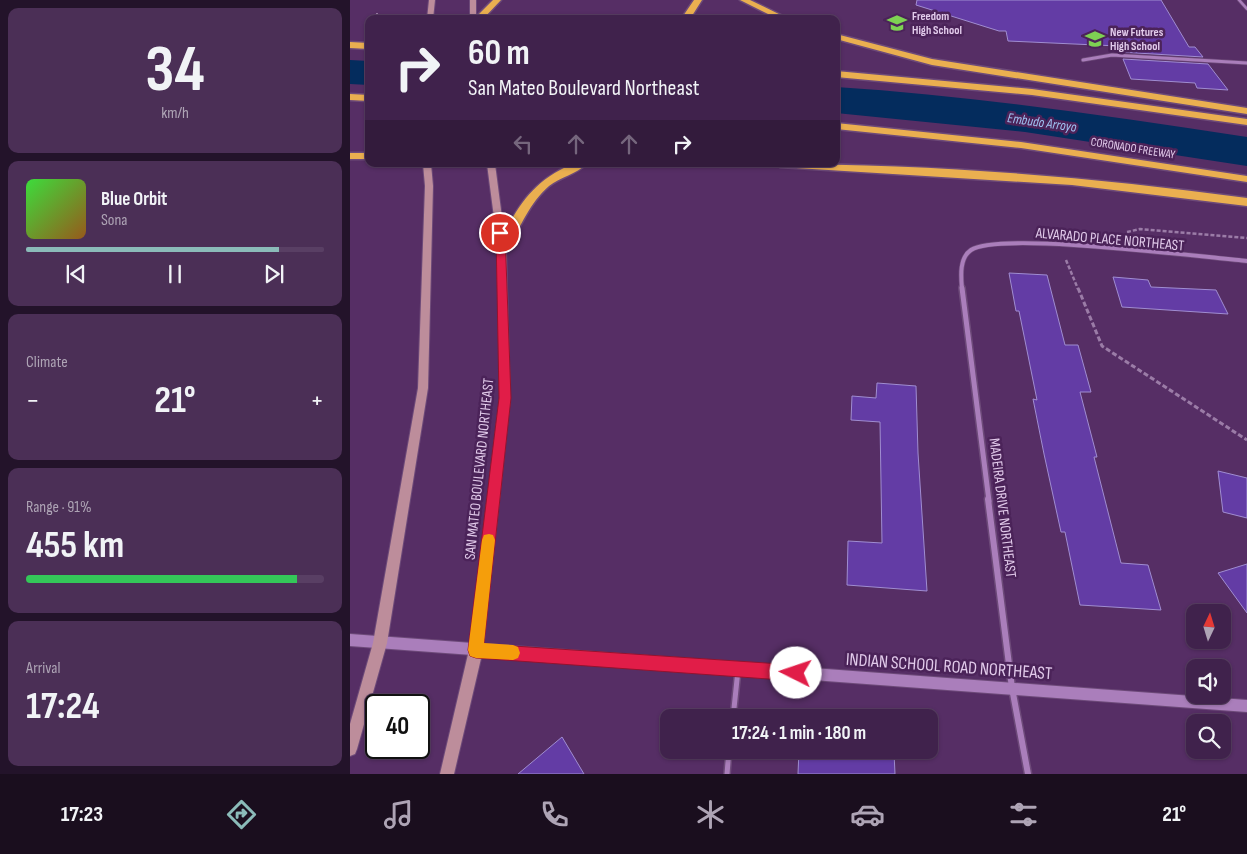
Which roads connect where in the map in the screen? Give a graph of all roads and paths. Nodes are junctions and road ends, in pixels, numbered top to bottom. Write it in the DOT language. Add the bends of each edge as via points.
graph roads {
  1 [pos="432,0"];
  2 [pos="473,0"];
  3 [pos="497,0"];
  4 [pos="698,0"];
  5 [pos="744,0"];
  6 [pos="1239,0"];
  7 [pos="1247,9"];
  8 [pos="430,15"];
  9 [pos="472,15"];
  10 [pos="482,15"];
  11 [pos="690,15"];
  12 [pos="776,15"];
  13 [pos="840,37"];
  14 [pos="350,45"];
  15 [pos="365,46"];
  16 [pos="1083,60"];
  17 [pos="1247,63"];
  18 [pos="840,74"];
  19 [pos="350,97"];
  20 [pos="365,98"];
  21 [pos="1247,111"];
  22 [pos="1247,122"];
  23 [pos="840,126"];
  24 [pos="350,156"];
  25 [pos="365,156"];
  26 [pos="427,167"];
  27 [pos="492,167"];
  28 [pos="574,167"];
  29 [pos="832,167"];
  30 [pos="1247,179"];
  31 [pos="1247,202"];
  32 [pos="1247,238"];
  33 [pos="502,248"];
  34 [pos="972,248"];
  35 [pos="1099,248"];
  36 [pos="1064,257"];
  37 [pos="1247,262"];
  38 [pos="1247,440"];
  39 [pos="350,640"];
  40 [pos="380,643"];
  41 [pos="476,650"];
  42 [pos="738,669"];
  43 [pos="1012,688"];
  44 [pos="1247,706"];
  45 [pos="734,709"];
  46 [pos="350,749"];
  47 [pos="728,759"];
  48 [pos="447,774"];
  49 [pos="727,774"];
  50 [pos="1028,774"];
  1 -- 8 [label="main road"];
  2 -- 9 [label="main road"];
  3 -- 10 [label="highway"];
  4 -- 11 [label="highway"];
  5 -- 12 [label="highway"];
  6 -- 7 [label="lane"];
  13 -- 21 [label="highway" via="932,62"];
  14 -- 15 [label="highway"];
  16 -- 17 [label="street" via="1112,56"];
  18 -- 22 [label="highway" via="1032,92"];
  19 -- 20 [label="highway"];
  23 -- 30 [label="highway, CORONADO FREEWAY" via="1021,144"];
  24 -- 25 [label="highway"];
  26 -- 40 [label="main road" via="423,388"];
  27 -- 33 [label="main road, SAN MATEO BOULEVARD NORTHEAST"];
  28 -- 33 [label="highway" via="540,187"];
  29 -- 31 [label="highway" via="1132,186"];
  32 -- 35 [label="path" via="1140,229 1119,233"];
  33 -- 41 [label="main road, SAN MATEO BOULEVARD NORTHEAST" via="505,398"];
  34 -- 35 [label="street, ALVARADO PLACE NORTHEAST" via="998,242"];
  34 -- 43 [label="street, MADEIRA DRIVE NORTHEAST" via="963,259 961,280"];
  35 -- 37 [label="street, ALVARADO PLACE NORTHEAST"];
  36 -- 38 [label="path" via="1102,346"];
  39 -- 40 [label="street, INDIAN SCHOOL ROAD NORTHEAST"];
  40 -- 41 [label="street, INDIAN SCHOOL ROAD NORTHEAST"];
  40 -- 46 [label="main road"];
  41 -- 42 [label="street, INDIAN SCHOOL ROAD NORTHEAST"];
  41 -- 48 [label="main road, SAN MATEO BOULEVARD NORTHEAST"];
  42 -- 43 [label="street, INDIAN SCHOOL ROAD NORTHEAST"];
  42 -- 45 [label="lane"];
  43 -- 44 [label="street, INDIAN SCHOOL ROAD NORTHEAST"];
  43 -- 50 [label="street, MADEIRA DRIVE NORTHEAST"];
  47 -- 49 [label="lane"];
}
